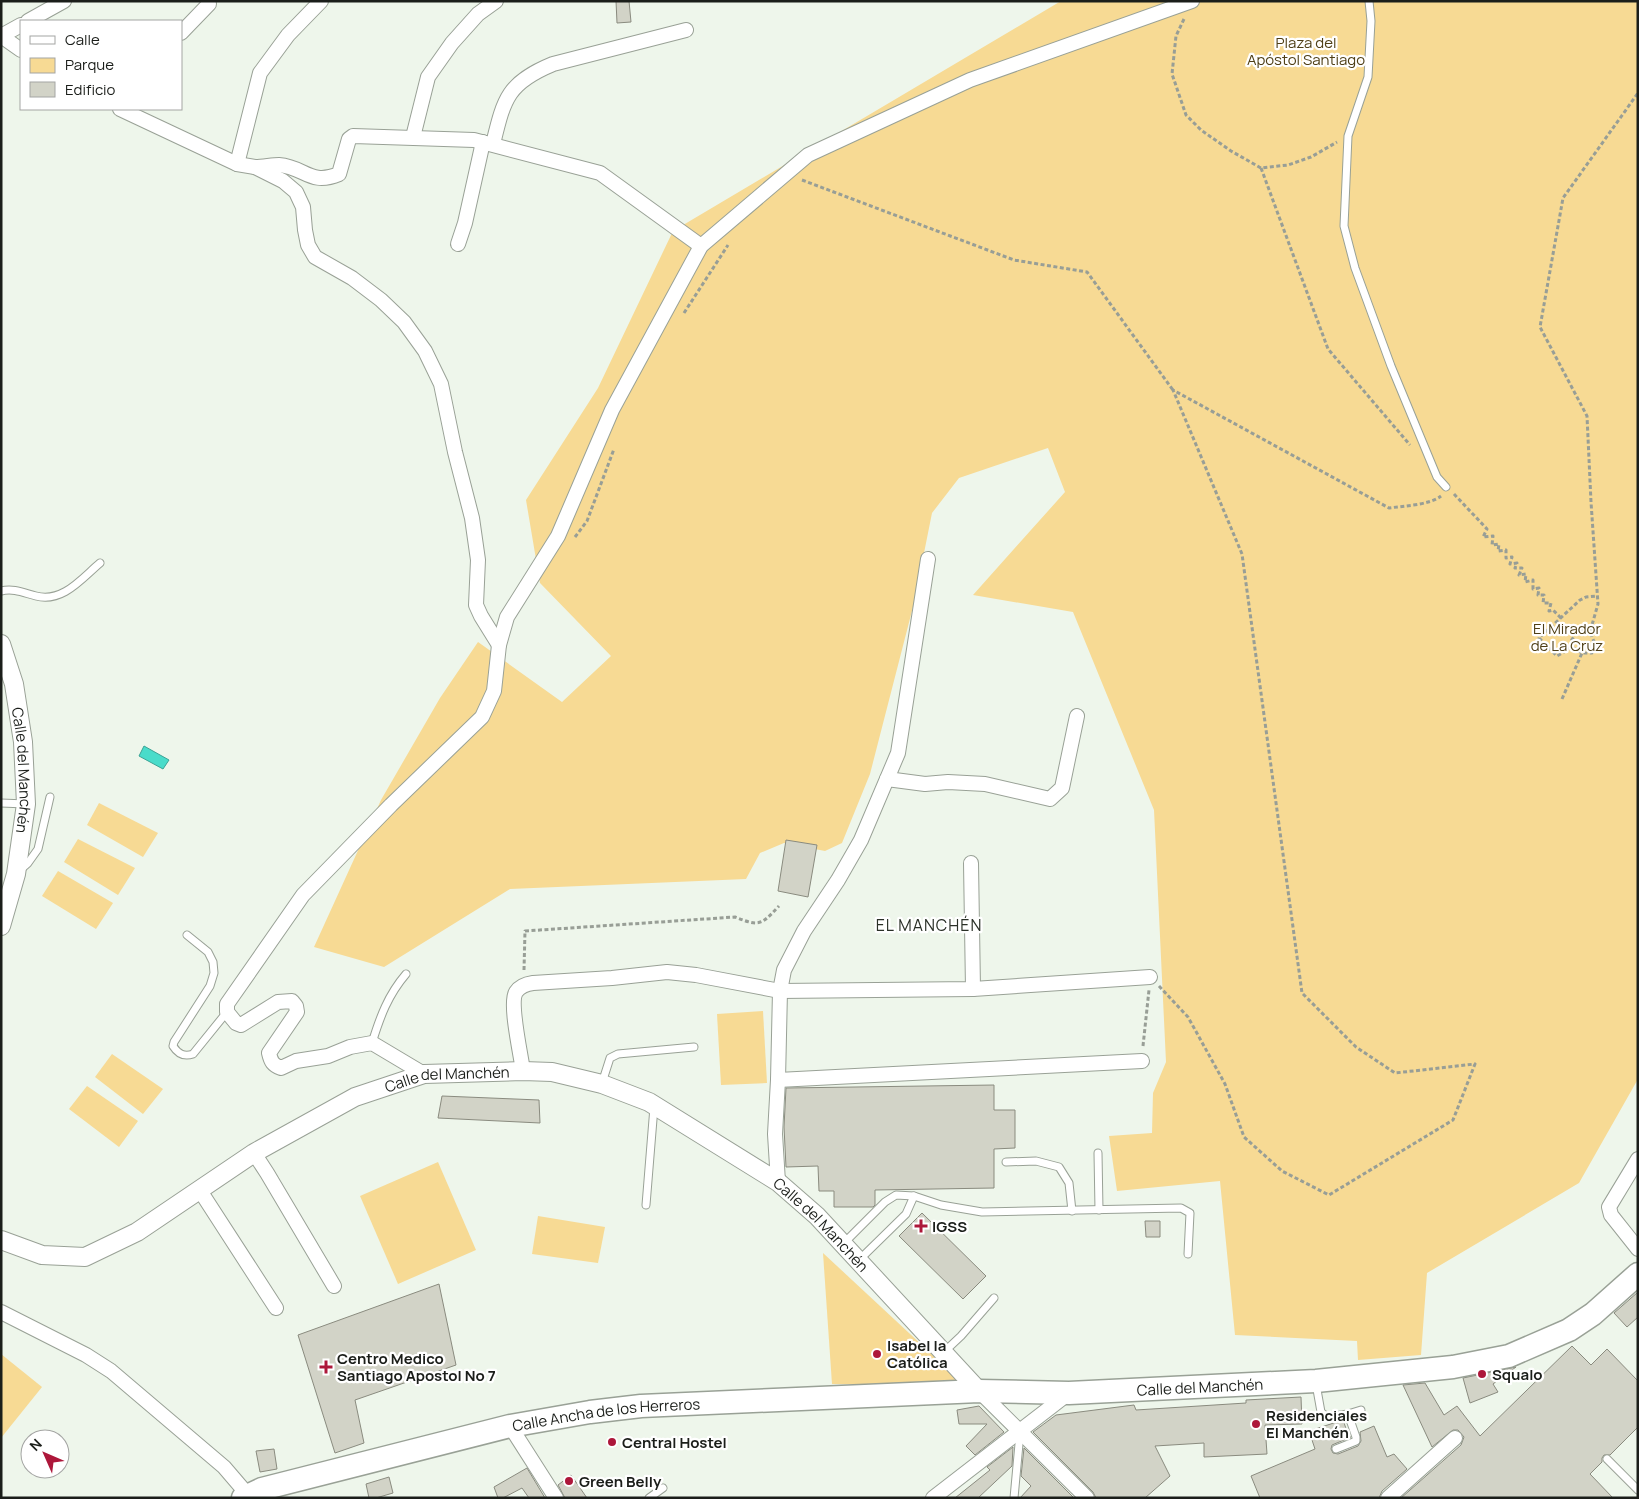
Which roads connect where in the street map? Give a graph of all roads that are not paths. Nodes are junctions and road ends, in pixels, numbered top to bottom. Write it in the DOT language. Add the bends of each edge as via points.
graph roads {
  1 [pos="64,1"];
  2 [pos="321,1"];
  3 [pos="496,1"];
  4 [pos="1369,1"];
  5 [pos="1192,2"];
  6 [pos="209,4"];
  7 [pos="30,20"];
  8 [pos="20,26"];
  9 [pos="686,30"];
  10 [pos="182,32"];
  11 [pos="1,36"];
  12 [pos="20,49"];
  13 [pos="122,110"];
  14 [pos="413,137"];
  15 [pos="488,143"];
  16 [pos="237,164"];
  17 [pos="255,167"];
  18 [pos="458,244"];
  19 [pos="701,246"];
  20 [pos="1447,488"];
  21 [pos="928,559"];
  22 [pos="100,562"];
  23 [pos="1,591"];
  24 [pos="1,644"];
  25 [pos="499,645"];
  26 [pos="1077,716"];
  27 [pos="887,779"];
  28 [pos="50,797"];
  29 [pos="1,803"];
  30 [pos="26,804"];
  31 [pos="971,863"];
  32 [pos="16,874"];
  33 [pos="1,926"];
  34 [pos="187,935"];
  35 [pos="406,974"];
  36 [pos="1150,977"];
  37 [pos="973,988"];
  38 [pos="780,991"];
  39 [pos="227,1012"];
  40 [pos="372,1043"];
  41 [pos="694,1048"];
  42 [pos="1142,1061"];
  43 [pos="523,1070"];
  44 [pos="424,1074"];
  45 [pos="778,1080"];
  46 [pos="602,1084"];
  47 [pos="654,1104"];
  48 [pos="254,1153"];
  49 [pos="1098,1153"];
  50 [pos="1638,1160"];
  51 [pos="1006,1162"];
  52 [pos="778,1182"];
  53 [pos="199,1189"];
  54 [pos="914,1196"];
  55 [pos="646,1205"];
  56 [pos="1100,1210"];
  57 [pos="1072,1211"];
  58 [pos="1,1240"];
  59 [pos="843,1244"];
  60 [pos="1638,1249"];
  61 [pos="1188,1254"];
  62 [pos="858,1261"];
  63 [pos="1638,1274"];
  64 [pos="334,1286"];
  65 [pos="994,1298"];
  66 [pos="276,1308"];
  67 [pos="4,1312"];
  68 [pos="944,1353"];
  69 [pos="1316,1381"];
  70 [pos="979,1391"];
  71 [pos="1069,1393"];
  72 [pos="1361,1410"];
  73 [pos="1348,1414"];
  74 [pos="510,1426"];
  75 [pos="1020,1430"];
  76 [pos="1455,1438"];
  77 [pos="1336,1449"];
  78 [pos="1607,1459"];
  79 [pos="662,1488"];
  80 [pos="1638,1490"];
  81 [pos="256,1495"];
  82 [pos="556,1498"];
  83 [pos="648,1498"];
  84 [pos="933,1498"];
  85 [pos="1014,1498"];
  86 [pos="1087,1498"];
  87 [pos="1388,1498"];
  1 -- 7 [label="street"];
  2 -- 16 [label="street" via="288,35 260,73"];
  3 -- 14 [label="street" via="478,14 452,42 428,77"];
  4 -- 20 [label="lane" via="1368,77 1348,136 1344,226 1355,268 1391,366 1438,477"];
  5 -- 19 [label="street" via="970,80 808,155"];
  6 -- 10 [label="street"];
  8 -- 11 [label="street"];
  9 -- 15 [label="street" via="533,72 506,99"];
  11 -- 12 [label="street"];
  13 -- 16 [label="street"];
  14 -- 15 [label="street"];
  14 -- 17 [label="street" via="353,136 349,139 339,174 330,177 319,179 279,165"];
  15 -- 18 [label="street"];
  15 -- 19 [label="street" via="600,172"];
  16 -- 17 [label="street"];
  17 -- 25 [label="street" via="283,181 296,192 303,208 308,245 315,258 352,278 381,300 404,322 425,351 441,384 454,452 472,518 478,560 476,605"];
  19 -- 25 [label="street" via="612,410 558,536 507,616"];
  21 -- 27 [label="street" via="898,753"];
  22 -- 23 [label="lane" via="65,593 56,596 38,596 10,589"];
  24 -- 30 [label="street, Calle del Manchén" via="14,684 23,742"];
  25 -- 39 [label="street" via="494,690 482,717 302,895 228,1004"];
  26 -- 27 [label="street" via="1062,788 1050,799 985,784 925,784"];
  27 -- 38 [label="street" via="861,840 804,931 784,970"];
  28 -- 32 [label="lane" via="38,849"];
  29 -- 30 [label="lane"];
  30 -- 32 [label="street, Calle del Manchén"];
  31 -- 37 [label="street"];
  32 -- 33 [label="street, Calle del Manchén"];
  34 -- 39 [label="lane" via="208,952 214,973 210,986 173,1046 180,1054 193,1054"];
  35 -- 40 [label="lane" via="381,1014"];
  36 -- 37 [label="street"];
  37 -- 38 [label="street"];
  38 -- 43 [label="street" via="667,972 523,985 515,993 513,1006"];
  38 -- 45 [label="street"];
  39 -- 40 [label="street" via="241,1025 278,1002 292,1001 297,1012 270,1053 270,1061 282,1068 296,1061 328,1056"];
  40 -- 44 [label="street"];
  41 -- 46 [label="lane" via="618,1054 610,1058"];
  42 -- 45 [label="street"];
  43 -- 44 [label="street, Calle del Manchén"];
  43 -- 46 [label="street, Calle del Manchén" via="552,1072"];
  44 -- 48 [label="street, Calle del Manchén" via="355,1097"];
  45 -- 52 [label="street"];
  46 -- 47 [label="street, Calle del Manchén"];
  47 -- 52 [label="street, Calle del Manchén"];
  47 -- 55 [label="lane"];
  48 -- 53 [label="street, Calle del Manchén"];
  48 -- 64 [label="street"];
  49 -- 56 [label="lane"];
  50 -- 60 [label="street" via="1609,1207 1611,1215"];
  51 -- 57 [label="lane" via="1036,1162 1060,1167 1069,1183"];
  52 -- 59 [label="street, Calle del Manchén"];
  53 -- 58 [label="street, Calle del Manchén" via="137,1232 85,1257 42,1255"];
  53 -- 66 [label="street"];
  54 -- 57 [label="lane" via="941,1205 982,1212"];
  54 -- 59 [label="lane" via="896,1195 884,1202"];
  54 -- 62 [label="lane" via="906,1214"];
  56 -- 57 [label="lane"];
  56 -- 61 [label="lane" via="1181,1208 1190,1213"];
  59 -- 62 [label="street, Calle del Manchén"];
  62 -- 68 [label="street, Calle del Manchén"];
  63 -- 69 [label="main road, Calle del Manchén" via="1593,1314 1569,1330 1509,1356 1453,1367"];
  65 -- 68 [label="lane"];
  67 -- 81 [label="street" via="111,1371"];
  68 -- 70 [label="street, Calle del Manchén"];
  69 -- 71 [label="main road, Calle del Manchén"];
  69 -- 73 [label="lane" via="1321,1412 1327,1417"];
  70 -- 71 [label="main road, Calle del Manchén"];
  70 -- 74 [label="main road, Calle Ancha de los Herreros" via="641,1406"];
  70 -- 75 [label="street"];
  71 -- 75 [label="street"];
  72 -- 73 [label="lane"];
  73 -- 77 [label="lane" via="1356,1441"];
  74 -- 81 [label="main road, Calle Ancha de los Herreros"];
  74 -- 82 [label="street"];
  75 -- 84 [label="street"];
  75 -- 85 [label="lane"];
  75 -- 86 [label="street"];
  76 -- 87 [label="street"];
  78 -- 80 [label="lane"];
  79 -- 83 [label="lane"];
}
